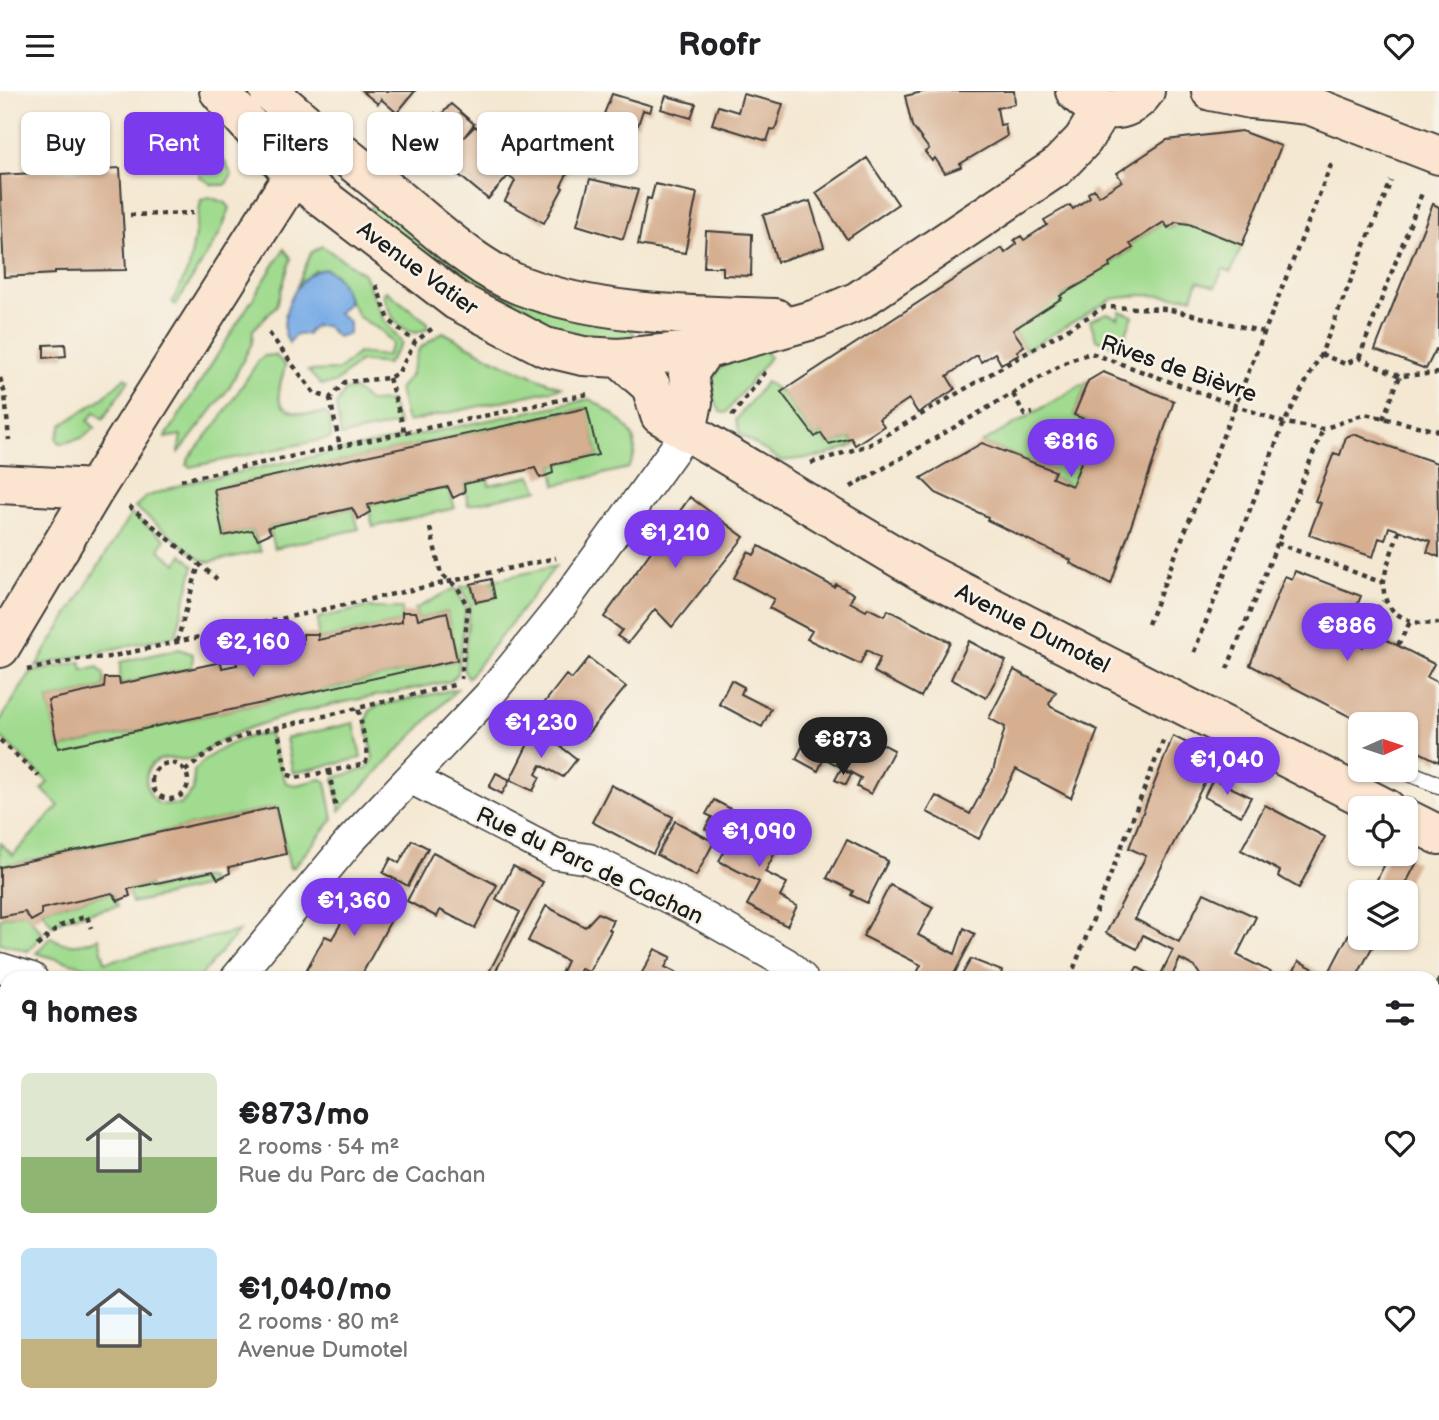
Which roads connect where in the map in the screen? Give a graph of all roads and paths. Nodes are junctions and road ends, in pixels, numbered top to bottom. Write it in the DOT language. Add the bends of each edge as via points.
graph roads {
  1 [pos="219,91"];
  2 [pos="269,91"];
  3 [pos="1145,91"];
  4 [pos="1211,91"];
  5 [pos="1295,98"];
  6 [pos="1088,100"];
  7 [pos="292,112"];
  8 [pos="238,113"];
  9 [pos="1439,155"];
  10 [pos="1333,160"];
  11 [pos="353,163"];
  12 [pos="293,175"];
  13 [pos="1391,181"];
  14 [pos="1422,193"];
  15 [pos="193,213"];
  16 [pos="130,215"];
  17 [pos="377,277"];
  18 [pos="439,324"];
  19 [pos="1264,332"];
  20 [pos="269,333"];
  21 [pos="415,342"];
  22 [pos="688,348"];
  23 [pos="1321,354"];
  24 [pos="619,358"];
  25 [pos="1359,358"];
  26 [pos="772,365"];
  27 [pos="1439,373"];
  28 [pos="1400,376"];
  29 [pos="389,378"];
  30 [pos="1,379"];
  31 [pos="651,386"];
  32 [pos="590,394"];
  33 [pos="1013,394"];
  34 [pos="330,398"];
  35 [pos="1235,405"];
  36 [pos="1033,413"];
  37 [pos="1383,419"];
  38 [pos="1284,423"];
  39 [pos="725,424"];
  40 [pos="1323,429"];
  41 [pos="1439,431"];
  42 [pos="687,432"];
  43 [pos="405,433"];
  44 [pos="9,440"];
  45 [pos="340,447"];
  46 [pos="820,462"];
  47 [pos="865,478"];
  48 [pos="181,480"];
  49 [pos="0,484"];
  50 [pos="95,489"];
  51 [pos="129,506"];
  52 [pos="430,528"];
  53 [pos="1399,531"];
  54 [pos="1277,543"];
  55 [pos="557,558"];
  56 [pos="199,564"];
  57 [pos="217,579"];
  58 [pos="451,581"];
  59 [pos="1383,583"];
  60 [pos="1383,601"];
  61 [pos="1410,622"];
  62 [pos="1439,623"];
  63 [pos="1148,624"];
  64 [pos="177,642"];
  65 [pos="1353,642"];
  66 [pos="1398,645"];
  67 [pos="1194,652"];
  68 [pos="13,659"];
  69 [pos="1227,669"];
  70 [pos="358,707"];
  71 [pos="1169,725"];
  72 [pos="277,726"];
  73 [pos="0,740"];
  74 [pos="185,771"];
  75 [pos="328,771"];
  76 [pos="39,776"];
  77 [pos="1418,777"];
  78 [pos="410,778"];
  79 [pos="1439,785"];
  80 [pos="1362,796"];
  81 [pos="338,821"];
  82 [pos="1418,824"];
  83 [pos="1439,835"];
  84 [pos="91,928"];
  85 [pos="33,964"];
  86 [pos="0,968"];
  87 [pos="242,971"];
  88 [pos="795,971"];
  89 [pos="1073,971"];
  1 -- 8 [label="street, Avenue Vatier"];
  2 -- 7 [label="street, Avenue Vatier"];
  3 -- 6 [label="street" via="1123,108"];
  4 -- 5 [label="street" via="1251,99"];
  5 -- 9 [label="street"];
  6 -- 22 [label="street, Avenue Vatier" via="1083,140 1057,167 858,301 816,319"];
  10 -- 19 [label="path"];
  11 -- 22 [label="street, Avenue Vatier" via="492,271 566,298 636,312"];
  12 -- 24 [label="street, Avenue Vatier" via="457,301 545,347"];
  12 -- 50 [label="street"];
  13 -- 23 [label="path"];
  14 -- 25 [label="path"];
  15 -- 16 [label="path"];
  17 -- 21 [label="path" via="377,293 389,320"];
  18 -- 21 [label="path"];
  19 -- 35 [label="path"];
  19 -- 46 [label="path" via="1167,309 1105,307 869,445"];
  20 -- 34 [label="path" via="314,393"];
  21 -- 29 [label="path" via="399,372"];
  22 -- 24 [label="street, Avenue Vatier"];
  22 -- 31 [label="street"];
  22 -- 42 [label="street" via="693,402"];
  23 -- 25 [label="path" via="1345,364"];
  23 -- 38 [label="path"];
  24 -- 31 [label="street, Avenue Dumotel"];
  25 -- 28 [label="path"];
  26 -- 39 [label="path"];
  27 -- 28 [label="path"];
  28 -- 37 [label="path"];
  29 -- 34 [label="path" via="345,381"];
  29 -- 43 [label="path"];
  30 -- 44 [label="path"];
  31 -- 42 [label="street, Avenue Dumotel" via="660,415"];
  32 -- 43 [label="path"];
  33 -- 35 [label="path, Rives de Bièvre" via="1072,359 1094,352"];
  33 -- 36 [label="path" via="1025,415"];
  33 -- 47 [label="path, Rives de Bièvre"];
  34 -- 45 [label="path"];
  35 -- 38 [label="path, Rives de Bièvre"];
  35 -- 63 [label="path"];
  37 -- 40 [label="path, Rives de Bièvre" via="1365,414"];
  37 -- 41 [label="path, Rives de Bièvre"];
  38 -- 40 [label="path, Rives de Bièvre"];
  38 -- 67 [label="path"];
  40 -- 54 [label="path"];
  42 -- 78 [label="street" via="562,605 490,694"];
  42 -- 80 [label="street, Avenue Dumotel" via="919,570"];
  43 -- 45 [label="path"];
  45 -- 48 [label="path"];
  49 -- 50 [label="street"];
  50 -- 68 [label="street"];
  51 -- 56 [label="path"];
  52 -- 58 [label="path" via="441,574"];
  53 -- 59 [label="path"];
  54 -- 59 [label="path"];
  54 -- 69 [label="path"];
  55 -- 58 [label="path"];
  56 -- 57 [label="path"];
  56 -- 64 [label="path"];
  58 -- 64 [label="path"];
  58 -- 70 [label="path" via="468,608 464,684"];
  59 -- 60 [label="path"];
  60 -- 61 [label="path"];
  60 -- 65 [label="path"];
  61 -- 62 [label="path"];
  61 -- 66 [label="path"];
  64 -- 68 [label="path" via="108,657"];
  70 -- 72 [label="path"];
  70 -- 75 [label="path" via="368,756 365,764"];
  71 -- 89 [label="path"];
  72 -- 74 [label="path" via="218,746"];
  72 -- 75 [label="path" via="287,774 296,778"];
  73 -- 76 [label="path"];
  74 -- 74 [label="path" via="187,787 180,796 169,799 155,791 152,780 160,767 171,764"];
  75 -- 81 [label="path"];
  77 -- 79 [label="lane"];
  78 -- 87 [label="street" via="350,841"];
  78 -- 88 [label="street, Rue du Parc de Cachan" via="556,854 589,859 689,908"];
  82 -- 83 [label="street"];
  84 -- 85 [label="path" via="87,916 71,920 47,937"];
  85 -- 86 [label="street"];
}
